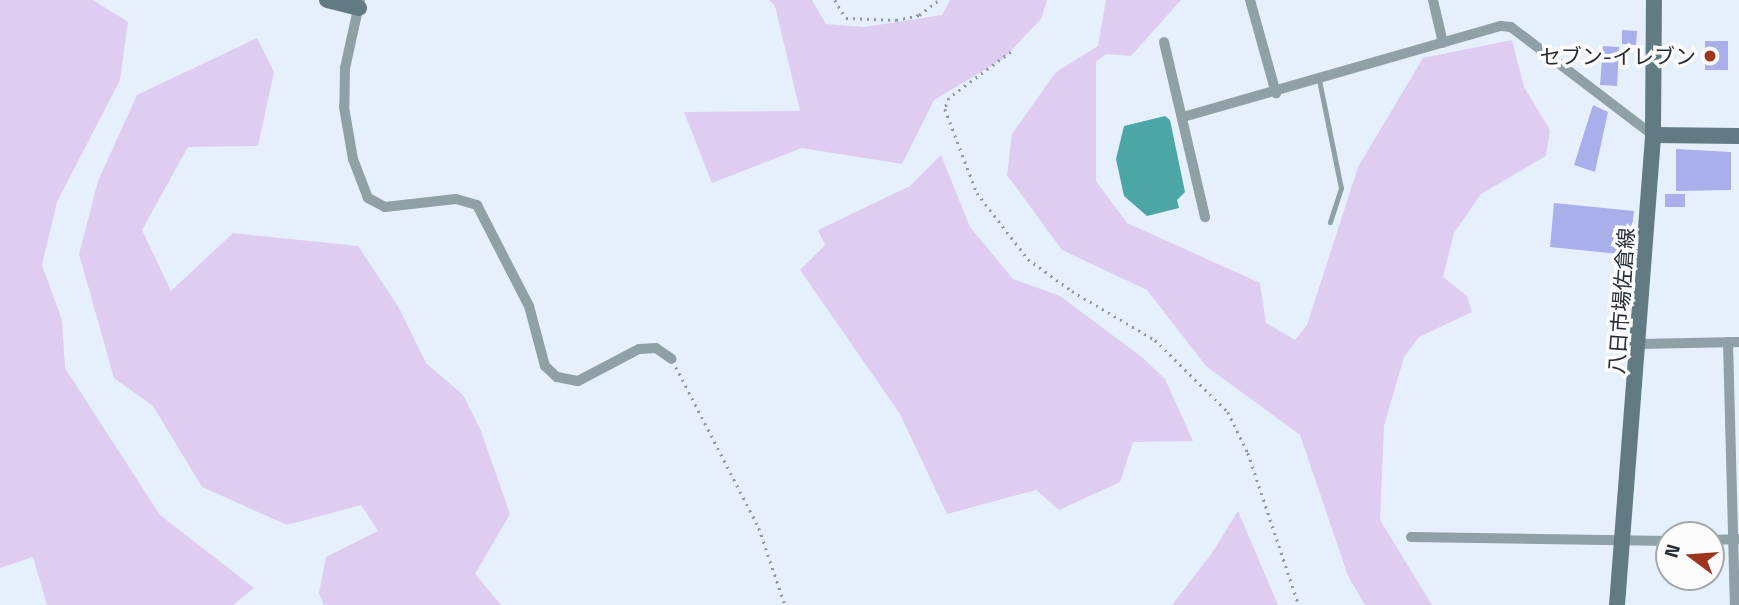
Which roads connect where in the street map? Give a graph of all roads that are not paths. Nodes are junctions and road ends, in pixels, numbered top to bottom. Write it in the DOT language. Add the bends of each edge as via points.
graph roads {
  1 [pos="327,0"];
  2 [pos="1250,0"];
  3 [pos="1433,0"];
  4 [pos="1654,0"];
  5 [pos="360,4"];
  6 [pos="1164,42"];
  7 [pos="1443,43"];
  8 [pos="1319,80"];
  9 [pos="1276,93"];
  10 [pos="1184,117"];
  11 [pos="1653,135"];
  12 [pos="1739,136"];
  13 [pos="1205,217"];
  14 [pos="1330,222"];
  15 [pos="1733,342"];
  16 [pos="1639,344"];
  17 [pos="672,359"];
  18 [pos="1411,537"];
  19 [pos="1736,539"];
  20 [pos="1655,541"];
  21 [pos="1624,542"];
  22 [pos="1617,605"];
  23 [pos="1735,605"];
  1 -- 5 [label="main road"];
  2 -- 9 [label="street"];
  3 -- 7 [label="street"];
  4 -- 11 [label="main road, 八日市場佐倉線"];
  5 -- 17 [label="street" via="345,68 344,107 354,159 368,198 385,207 456,199 477,205 529,306 545,366 557,377 578,381 639,349 656,348"];
  6 -- 10 [label="street"];
  7 -- 8 [label="street"];
  7 -- 11 [label="street" via="1511,27"];
  8 -- 9 [label="street"];
  8 -- 14 [label="lane" via="1341,188"];
  9 -- 10 [label="street"];
  10 -- 13 [label="street"];
  11 -- 12 [label="main road"];
  11 -- 16 [label="main road, 八日市場佐倉線"];
  15 -- 16 [label="street"];
  15 -- 19 [label="street"];
  16 -- 21 [label="main road, 八日市場佐倉線"];
  18 -- 21 [label="street"];
  19 -- 23 [label="street"];
  20 -- 21 [label="street"];
  21 -- 22 [label="main road, 八日市場佐倉線"];
}
